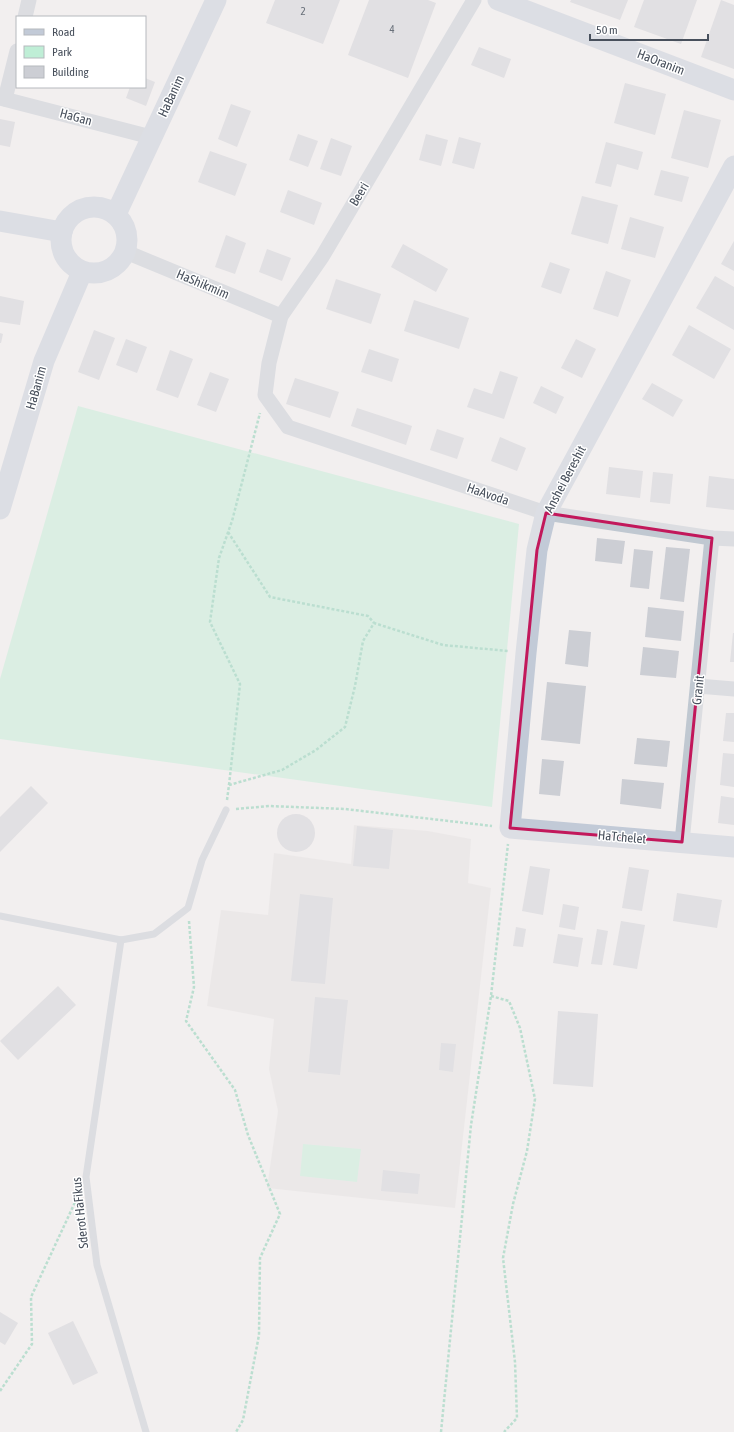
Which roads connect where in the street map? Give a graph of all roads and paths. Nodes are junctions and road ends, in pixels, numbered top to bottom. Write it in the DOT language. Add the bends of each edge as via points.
graph roads {
  1 [pos="29,0"];
  2 [pos="216,0"];
  3 [pos="474,0"];
  4 [pos="498,0"];
  5 [pos="25,16"];
  6 [pos="16,54"];
  7 [pos="734,90"];
  8 [pos="3,98"];
  9 [pos="152,137"];
  10 [pos="734,166"];
  11 [pos="116,214"];
  12 [pos="0,221"];
  13 [pos="62,232"];
  14 [pos="126,252"];
  15 [pos="82,272"];
  16 [pos="280,316"];
  17 [pos="265,395"];
  18 [pos="5,475"];
  19 [pos="0,509"];
  20 [pos="546,513"];
  21 [pos="228,532"];
  22 [pos="712,538"];
  23 [pos="734,539"];
  24 [pos="374,622"];
  25 [pos="526,653"];
  26 [pos="698,686"];
  27 [pos="734,689"];
  28 [pos="229,785"];
  29 [pos="226,810"];
  30 [pos="510,828"];
  31 [pos="682,842"];
  32 [pos="734,848"];
  33 [pos="188,908"];
  34 [pos="0,916"];
  35 [pos="121,940"];
  36 [pos="491,996"];
  37 [pos="86,1178"];
  38 [pos="0,1391"];
  39 [pos="146,1432"];
  40 [pos="236,1432"];
  41 [pos="442,1432"];
  42 [pos="504,1432"];
  1 -- 5 [label="street"];
  2 -- 9 [label="street, HaBanim"];
  3 -- 16 [label="street, Beeri" via="322,257"];
  4 -- 7 [label="street, HaOranim"];
  6 -- 8 [label="street"];
  8 -- 9 [label="street, HaGan"];
  9 -- 11 [label="street, HaBanim"];
  10 -- 20 [label="street, Anshei Bereshit"];
  11 -- 13 [label="street" via="95,206 84,208 66,221"];
  11 -- 14 [label="street" via="127,231"];
  12 -- 13 [label="street"];
  13 -- 15 [label="street" via="62,251 67,260"];
  14 -- 15 [label="street" via="117,265 103,273"];
  14 -- 16 [label="street, HaShikmim"];
  15 -- 18 [label="street, HaBanim" via="44,361"];
  16 -- 17 [label="street, Beeri" via="269,363"];
  17 -- 20 [label="street, HaAvoda" via="288,427"];
  17 -- 21 [label="path"];
  18 -- 19 [label="street, HaBanim"];
  20 -- 22 [label="street, HaAvoda"];
  20 -- 25 [label="street, Anshei Bereshit" via="537,550"];
  21 -- 24 [label="path" via="270,597 368,616"];
  21 -- 28 [label="path" via="219,558 210,622 240,684"];
  22 -- 23 [label="street, HaAvoda"];
  22 -- 26 [label="street, Granit"];
  24 -- 25 [label="path" via="443,645"];
  24 -- 28 [label="path" via="363,641 345,727 316,750 282,770"];
  25 -- 30 [label="street, Anshei Bereshit"];
  26 -- 27 [label="street"];
  26 -- 31 [label="street, Granit"];
  28 -- 29 [label="path"];
  29 -- 30 [label="path" via="269,806 345,809"];
  29 -- 33 [label="lane" via="202,860"];
  30 -- 31 [label="street, HaTchelet"];
  30 -- 36 [label="path"];
  31 -- 32 [label="street, HaTchelet"];
  33 -- 35 [label="lane" via="154,934"];
  33 -- 40 [label="path" via="194,987 186,1020 235,1090 248,1135 280,1214 260,1258 259,1335 243,1420"];
  34 -- 35 [label="lane"];
  35 -- 37 [label="lane, Sderot HaFikus"];
  36 -- 41 [label="path" via="471,1125"];
  36 -- 42 [label="path" via="509,1001 520,1028 535,1099 527,1151 512,1204 503,1258 515,1362 517,1418"];
  37 -- 38 [label="path" via="31,1297 32,1344"];
  37 -- 39 [label="lane, Sderot HaFikus" via="97,1265"];
}
